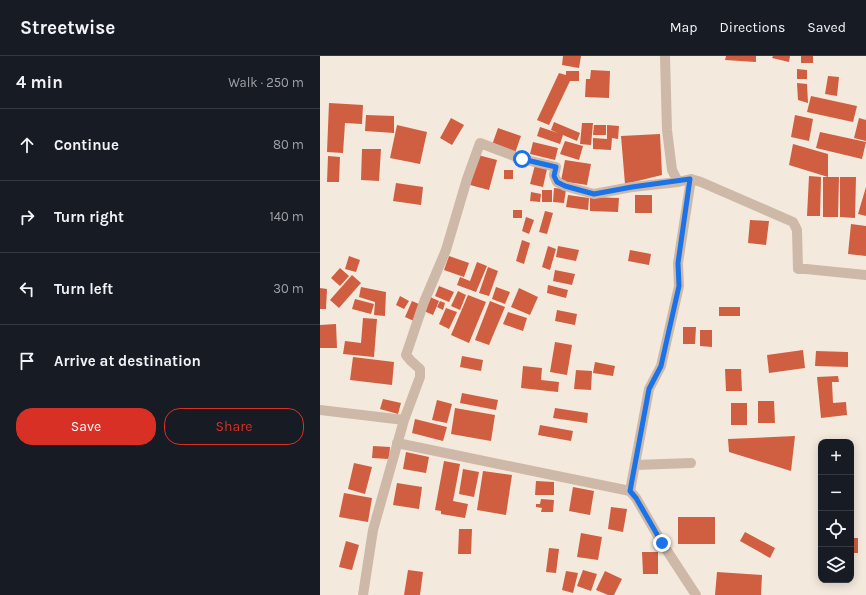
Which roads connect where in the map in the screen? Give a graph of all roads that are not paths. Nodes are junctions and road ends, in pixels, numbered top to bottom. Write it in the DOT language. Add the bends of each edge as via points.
graph roads {
  1 [pos="664,56"];
  2 [pos="690,179"];
  3 [pos="678,182"];
  4 [pos="866,275"];
  5 [pos="320,410"];
  6 [pos="404,420"];
  7 [pos="397,443"];
  8 [pos="691,462"];
  9 [pos="635,465"];
  10 [pos="630,491"];
  11 [pos="363,595"];
  12 [pos="696,595"];
  1 -- 3 [label="street" via="667,130 672,170"];
  2 -- 3 [label="street"];
  2 -- 4 [label="street" via="793,222 798,230 798,269"];
  2 -- 9 [label="street" via="678,263 679,286 661,366 649,389"];
  3 -- 6 [label="street" via="594,194 557,182 554,176 556,167 522,159 480,143 446,250 424,302 406,355 420,369 420,377"];
  5 -- 6 [label="street"];
  6 -- 7 [label="street"];
  7 -- 10 [label="street"];
  7 -- 11 [label="street" via="373,530"];
  8 -- 9 [label="street"];
  9 -- 10 [label="street"];
  10 -- 12 [label="street"];
}
